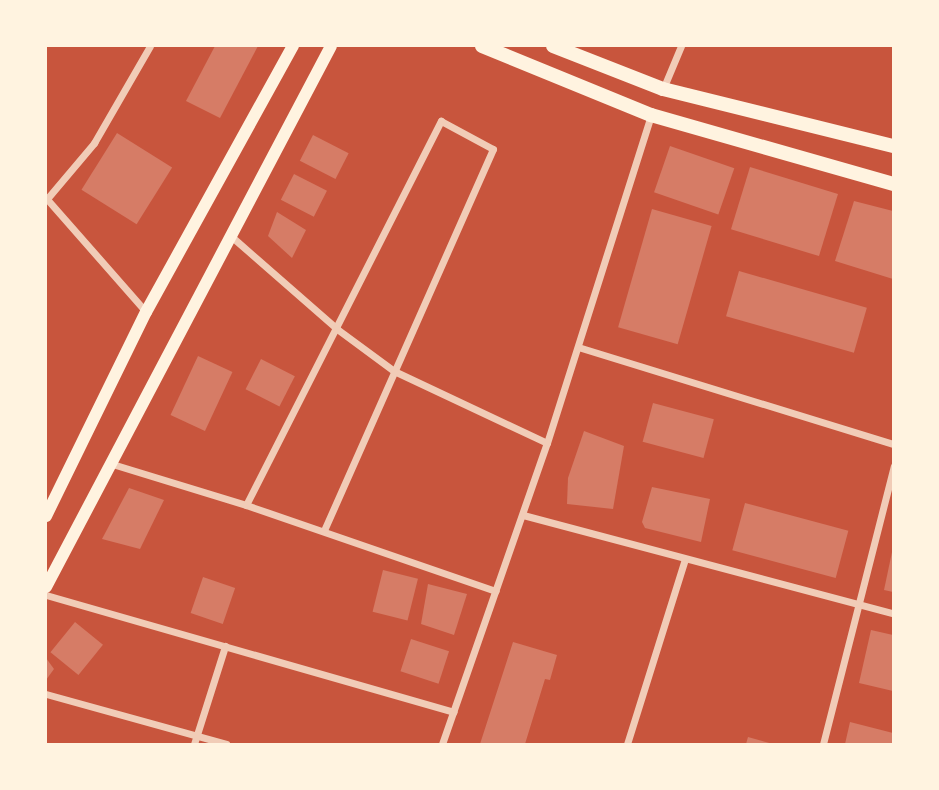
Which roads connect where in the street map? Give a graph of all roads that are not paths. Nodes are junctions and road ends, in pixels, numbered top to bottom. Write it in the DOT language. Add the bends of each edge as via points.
graph roads {
  1 [pos="150,46"];
  2 [pos="293,46"];
  3 [pos="331,46"];
  4 [pos="482,46"];
  5 [pos="553,46"];
  6 [pos="681,46"];
  7 [pos="663,89"];
  8 [pos="651,115"];
  9 [pos="894,146"];
  10 [pos="894,184"];
  11 [pos="46,199"];
  12 [pos="232,237"];
  13 [pos="146,312"];
  14 [pos="337,329"];
  15 [pos="578,347"];
  16 [pos="394,371"];
  17 [pos="547,443"];
  18 [pos="894,444"];
  19 [pos="108,463"];
  20 [pos="894,466"];
  21 [pos="246,505"];
  22 [pos="523,515"];
  23 [pos="46,516"];
  24 [pos="324,531"];
  25 [pos="685,559"];
  26 [pos="46,587"];
  27 [pos="496,591"];
  28 [pos="46,595"];
  29 [pos="859,606"];
  30 [pos="894,614"];
  31 [pos="225,646"];
  32 [pos="46,694"];
  33 [pos="454,712"];
  34 [pos="195,740"];
  35 [pos="226,744"];
  36 [pos="442,744"];
  37 [pos="628,744"];
  38 [pos="823,744"];
  1 -- 11 [label="street" via="94,143"];
  2 -- 13 [label="main road"];
  3 -- 12 [label="main road"];
  4 -- 8 [label="main road"];
  5 -- 7 [label="main road"];
  6 -- 7 [label="street"];
  7 -- 9 [label="main road"];
  8 -- 10 [label="main road"];
  8 -- 15 [label="street"];
  11 -- 13 [label="street"];
  12 -- 14 [label="street"];
  12 -- 19 [label="main road"];
  13 -- 23 [label="main road"];
  14 -- 16 [label="street"];
  14 -- 16 [label="street" via="441,121 493,149"];
  14 -- 21 [label="street"];
  15 -- 17 [label="street"];
  15 -- 18 [label="street"];
  16 -- 17 [label="street"];
  16 -- 24 [label="street"];
  17 -- 22 [label="street"];
  19 -- 21 [label="street"];
  19 -- 26 [label="main road"];
  20 -- 29 [label="street"];
  21 -- 24 [label="street"];
  22 -- 25 [label="street"];
  22 -- 27 [label="street"];
  24 -- 27 [label="street"];
  25 -- 29 [label="street"];
  25 -- 37 [label="street"];
  27 -- 33 [label="street"];
  28 -- 31 [label="street"];
  29 -- 30 [label="street"];
  29 -- 38 [label="street"];
  31 -- 33 [label="street"];
  31 -- 34 [label="street"];
  32 -- 34 [label="street"];
  33 -- 36 [label="street"];
  34 -- 35 [label="street"];
}
